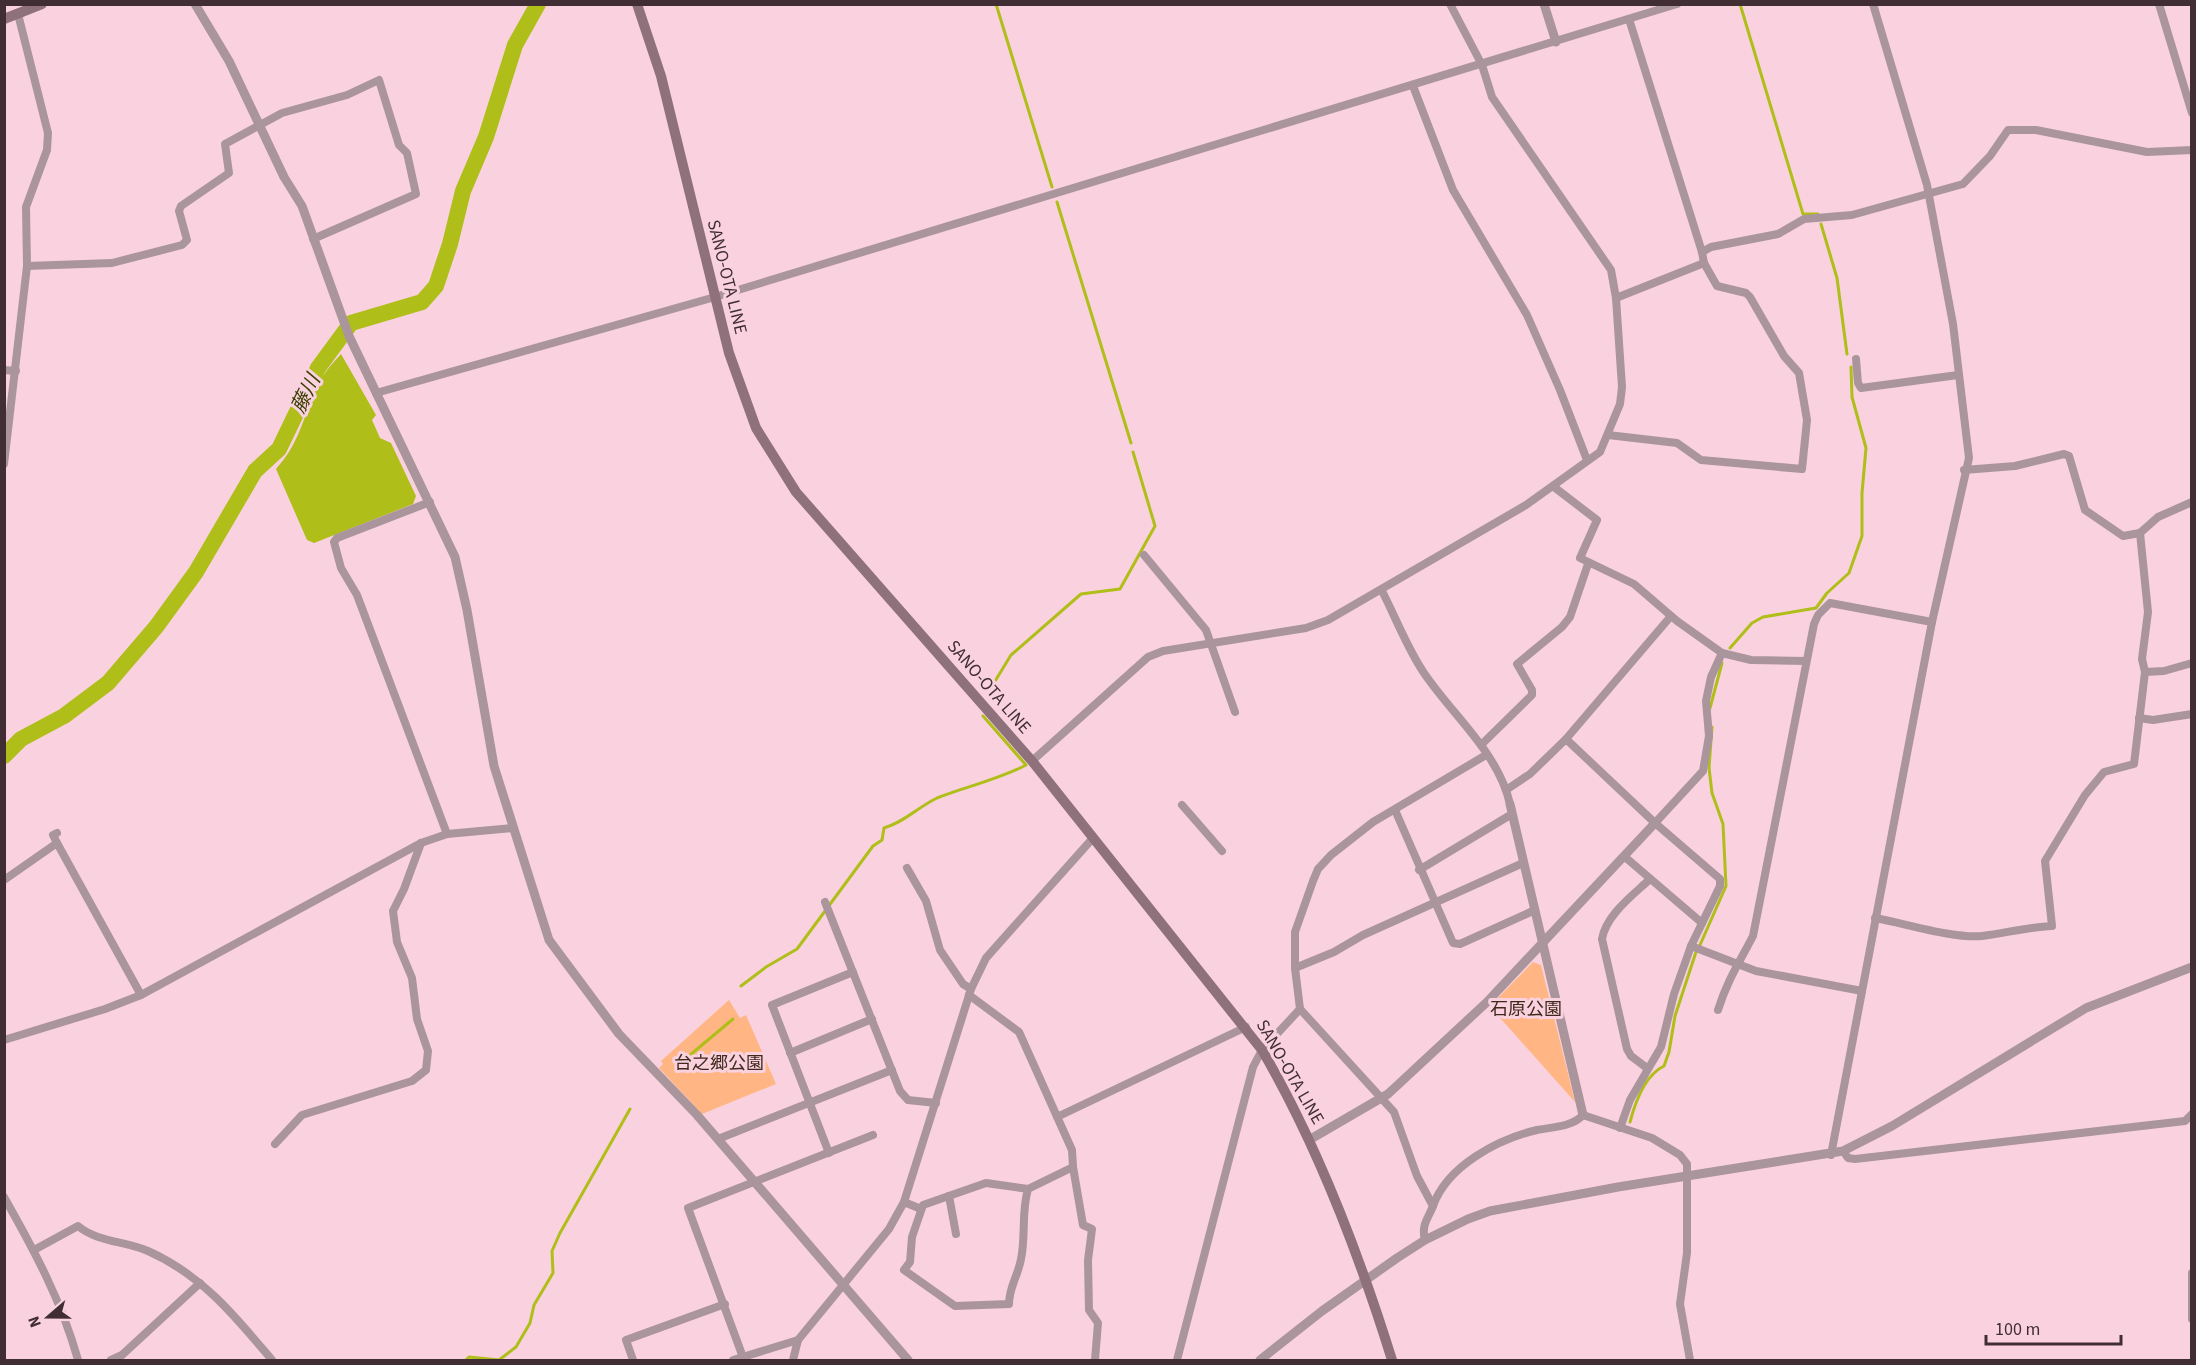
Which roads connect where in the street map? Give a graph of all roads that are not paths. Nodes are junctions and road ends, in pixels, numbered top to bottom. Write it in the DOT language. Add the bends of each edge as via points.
graph roads {
  1 [pos="42,4"];
  2 [pos="195,4"];
  3 [pos="637,4"];
  4 [pos="1450,4"];
  5 [pos="1544,4"];
  6 [pos="1677,4"];
  7 [pos="1873,4"];
  8 [pos="2159,4"];
  9 [pos="18,14"];
  10 [pos="4,19"];
  11 [pos="1629,19"];
  12 [pos="1556,42"];
  13 [pos="1482,65"];
  14 [pos="1413,86"];
  15 [pos="2192,113"];
  16 [pos="258,125"];
  17 [pos="2192,150"];
  18 [pos="1929,194"];
  19 [pos="314,239"];
  20 [pos="1702,252"];
  21 [pos="1704,263"];
  22 [pos="27,266"];
  23 [pos="715,297"];
  24 [pos="1616,298"];
  25 [pos="1856,359"];
  26 [pos="4,370"];
  27 [pos="15,371"];
  28 [pos="1958,375"];
  29 [pos="376,393"];
  30 [pos="1608,435"];
  31 [pos="1587,460"];
  32 [pos="4,464"];
  33 [pos="1964,470"];
  34 [pos="1554,487"];
  35 [pos="430,502"];
  36 [pos="2192,502"];
  37 [pos="2140,533"];
  38 [pos="1144,555"];
  39 [pos="1588,564"];
  40 [pos="1382,591"];
  41 [pos="1671,616"];
  42 [pos="1932,622"];
  43 [pos="1212,642"];
  44 [pos="1722,652"];
  45 [pos="1806,661"];
  46 [pos="2192,663"];
  47 [pos="2145,672"];
  48 [pos="1235,712"];
  49 [pos="2192,714"];
  50 [pos="2139,718"];
  51 [pos="1566,739"];
  52 [pos="1481,745"];
  53 [pos="1486,755"];
  54 [pos="1032,761"];
  55 [pos="1506,790"];
  56 [pos="1510,804"];
  57 [pos="1182,805"];
  58 [pos="1395,810"];
  59 [pos="1512,814"];
  60 [pos="1655,823"];
  61 [pos="513,828"];
  62 [pos="57,832"];
  63 [pos="447,834"];
  64 [pos="1094,838"];
  65 [pos="57,843"];
  66 [pos="421,843"];
  67 [pos="1222,851"];
  68 [pos="1625,857"];
  69 [pos="1523,863"];
  70 [pos="907,868"];
  71 [pos="1419,870"];
  72 [pos="1650,879"];
  73 [pos="4,880"];
  74 [pos="1434,903"];
  75 [pos="827,906"];
  76 [pos="1535,910"];
  77 [pos="1875,918"];
  78 [pos="1702,923"];
  79 [pos="1543,944"];
  80 [pos="1691,946"];
  81 [pos="1738,965"];
  82 [pos="2192,967"];
  83 [pos="1295,968"];
  84 [pos="853,972"];
  85 [pos="1862,991"];
  86 [pos="970,992"];
  87 [pos="141,995"];
  88 [pos="1300,1009"];
  89 [pos="1718,1010"];
  90 [pos="872,1019"];
  91 [pos="1246,1027"];
  92 [pos="4,1040"];
  93 [pos="1262,1050"];
  94 [pos="790,1053"];
  95 [pos="1647,1068"];
  96 [pos="892,1070"];
  97 [pos="1382,1099"];
  98 [pos="809,1102"];
  99 [pos="936,1103"];
  100 [pos="1583,1114"];
  101 [pos="2192,1114"];
  102 [pos="1057,1117"];
  103 [pos="1620,1128"];
  104 [pos="873,1135"];
  105 [pos="718,1139"];
  106 [pos="1309,1140"];
  107 [pos="275,1144"];
  108 [pos="1843,1151"];
  109 [pos="829,1153"];
  110 [pos="1831,1155"];
  111 [pos="1073,1167"];
  112 [pos="1688,1177"];
  113 [pos="754,1181"];
  114 [pos="1028,1189"];
  115 [pos="950,1196"];
  116 [pos="4,1197"];
  117 [pos="904,1202"];
  118 [pos="1433,1206"];
  119 [pos="921,1209"];
  120 [pos="956,1234"];
  121 [pos="1425,1240"];
  122 [pos="34,1250"];
  123 [pos="2192,1272"];
  124 [pos="1364,1282"];
  125 [pos="200,1283"];
  126 [pos="843,1284"];
  127 [pos="725,1304"];
  128 [pos="2192,1319"];
  129 [pos="798,1340"];
  130 [pos="744,1359"];
  131 [pos="78,1360"];
  132 [pos="111,1360"];
  133 [pos="272,1360"];
  134 [pos="633,1360"];
  135 [pos="733,1360"];
  136 [pos="793,1360"];
  137 [pos="908,1360"];
  138 [pos="1095,1360"];
  139 [pos="1177,1360"];
  140 [pos="1260,1360"];
  141 [pos="1392,1360"];
  142 [pos="1690,1360"];
  1 -- 9 [label="main road"];
  2 -- 16 [label="street" via="229,61"];
  3 -- 23 [label="main road, SANO-OTA LINE" via="661,76"];
  4 -- 13 [label="street"];
  5 -- 12 [label="street"];
  6 -- 11 [label="street"];
  7 -- 18 [label="street"];
  8 -- 15 [label="street"];
  9 -- 10 [label="main road"];
  9 -- 22 [label="street" via="48,133 47,150 26,207"];
  11 -- 12 [label="street"];
  11 -- 20 [label="street"];
  12 -- 13 [label="street"];
  13 -- 14 [label="street"];
  13 -- 24 [label="street" via="1492,97 1509,125 1611,270"];
  14 -- 23 [label="street"];
  14 -- 31 [label="street" via="1453,190 1527,315"];
  16 -- 19 [label="street" via="302,207"];
  16 -- 19 [label="street" via="379,80 399,145 407,153 416,194"];
  16 -- 22 [label="street" via="225,144 229,173 181,206 185,243 112,263"];
  17 -- 18 [label="street" via="2147,152 2036,130 2008,130 1963,184"];
  18 -- 20 [label="street" via="1852,214 1804,219 1778,234"];
  18 -- 28 [label="street" via="1953,324"];
  19 -- 29 [label="street" via="342,320"];
  20 -- 21 [label="street"];
  21 -- 24 [label="street"];
  21 -- 30 [label="street" via="1717,286 1750,297 1784,356 1799,373 1807,420 1802,469 1701,460 1677,443"];
  22 -- 27 [label="street"];
  23 -- 29 [label="street"];
  23 -- 54 [label="main road, SANO-OTA LINE" via="742,393 778,467 836,540"];
  24 -- 30 [label="street" via="1622,387"];
  25 -- 28 [label="street" via="1861,388"];
  26 -- 27 [label="street"];
  27 -- 32 [label="street"];
  28 -- 33 [label="street" via="1969,447"];
  29 -- 35 [label="street"];
  30 -- 31 [label="street" via="1600,452"];
  31 -- 34 [label="street"];
  33 -- 37 [label="street" via="2015,466 2064,454 2069,456 2085,510 2123,536"];
  33 -- 42 [label="street"];
  34 -- 39 [label="street" via="1597,520 1580,558"];
  34 -- 40 [label="street"];
  35 -- 61 [label="street" via="455,557 488,738"];
  35 -- 63 [label="street" via="334,542"];
  36 -- 37 [label="street" via="2158,518"];
  37 -- 47 [label="street" via="2148,612 2142,659"];
  38 -- 43 [label="street"];
  39 -- 41 [label="street" via="1634,584"];
  39 -- 52 [label="street" via="1570,616 1517,664 1532,695"];
  40 -- 43 [label="street" via="1306,628"];
  40 -- 52 [label="street" via="1422,670"];
  41 -- 44 [label="street"];
  41 -- 51 [label="street"];
  42 -- 45 [label="street" via="1830,603 1814,624"];
  42 -- 77 [label="street"];
  43 -- 48 [label="street"];
  43 -- 54 [label="street" via="1148,657"];
  44 -- 45 [label="street" via="1751,660"];
  44 -- 60 [label="street" via="1706,701 1709,736 1703,771"];
  45 -- 81 [label="street" via="1753,936"];
  46 -- 47 [label="street"];
  47 -- 50 [label="street"];
  49 -- 50 [label="street"];
  50 -- 77 [label="street" via="2134,764 2104,772 2085,795 2045,861 2052,926 1982,936"];
  51 -- 55 [label="street" via="1530,774"];
  51 -- 60 [label="street"];
  52 -- 53 [label="street"];
  53 -- 55 [label="street"];
  53 -- 58 [label="street"];
  54 -- 64 [label="main road, SANO-OTA LINE"];
  55 -- 56 [label="street"];
  56 -- 59 [label="street"];
  57 -- 67 [label="street"];
  58 -- 71 [label="street"];
  58 -- 83 [label="street" via="1373,822 1318,869 1295,932"];
  59 -- 69 [label="street"];
  59 -- 71 [label="street"];
  60 -- 68 [label="street"];
  60 -- 78 [label="street" via="1720,879"];
  61 -- 63 [label="street"];
  61 -- 105 [label="street" via="549,940 559,956 619,1034"];
  62 -- 65 [label="street" via="53,836"];
  63 -- 66 [label="street"];
  64 -- 86 [label="street" via="986,958"];
  64 -- 91 [label="main road, SANO-OTA LINE"];
  65 -- 73 [label="street"];
  65 -- 87 [label="street"];
  66 -- 87 [label="street"];
  66 -- 107 [label="street" via="393,911 397,942 412,978 417,1019 428,1051 426,1070 412,1081 302,1115"];
  68 -- 72 [label="street"];
  68 -- 79 [label="street"];
  69 -- 74 [label="street"];
  69 -- 76 [label="street"];
  70 -- 86 [label="street" via="926,901 940,950"];
  71 -- 74 [label="street"];
  72 -- 78 [label="street"];
  72 -- 95 [label="street" via="1615,914 1602,939 1627,1049"];
  74 -- 76 [label="street" via="1456,945"];
  74 -- 83 [label="street"];
  75 -- 84 [label="street"];
  76 -- 79 [label="street"];
  77 -- 85 [label="street"];
  78 -- 80 [label="street"];
  79 -- 97 [label="street" via="1483,1006"];
  79 -- 100 [label="street"];
  80 -- 81 [label="street"];
  80 -- 95 [label="street" via="1661,1047"];
  81 -- 85 [label="street"];
  81 -- 89 [label="street" via="1732,970"];
  82 -- 108 [label="street" via="2086,1008 1892,1126"];
  83 -- 88 [label="street"];
  84 -- 90 [label="street"];
  84 -- 94 [label="street" via="772,1005"];
  85 -- 110 [label="street"];
  86 -- 99 [label="street"];
  86 -- 102 [label="street" via="1019,1032"];
  87 -- 92 [label="street"];
  88 -- 93 [label="street"];
  88 -- 97 [label="street"];
  90 -- 94 [label="street"];
  90 -- 96 [label="street"];
  91 -- 93 [label="main road, SANO-OTA LINE"];
  91 -- 102 [label="street"];
  93 -- 106 [label="main road, SANO-OTA LINE"];
  93 -- 139 [label="street" via="1253,1067"];
  94 -- 98 [label="street"];
  95 -- 103 [label="street"];
  96 -- 98 [label="street"];
  96 -- 99 [label="street" via="908,1100"];
  97 -- 106 [label="street"];
  97 -- 118 [label="street" via="1399,1121 1417,1176"];
  98 -- 105 [label="street"];
  98 -- 109 [label="street"];
  99 -- 117 [label="street"];
  100 -- 103 [label="street"];
  100 -- 118 [label="street" via="1572,1123 1512,1138 1467,1163 1440,1190"];
  101 -- 108 [label="street" via="2186,1121 1855,1160"];
  102 -- 111 [label="street" via="1072,1150"];
  103 -- 112 [label="street" via="1652,1138 1680,1155 1687,1164"];
  104 -- 109 [label="street"];
  105 -- 113 [label="street"];
  106 -- 124 [label="main road, SANO-OTA LINE"];
  108 -- 110 [label="street"];
  109 -- 113 [label="street"];
  110 -- 112 [label="street"];
  111 -- 114 [label="street"];
  111 -- 138 [label="street" via="1083,1225 1092,1229 1089,1310 1098,1323"];
  112 -- 121 [label="street" via="1490,1211"];
  112 -- 142 [label="street" via="1687,1253 1680,1304"];
  113 -- 126 [label="street"];
  113 -- 127 [label="street" via="688,1208"];
  114 -- 115 [label="street" via="986,1183"];
  114 -- 119 [label="street" via="1021,1260 1009,1292 1009,1304 955,1306 904,1270 910,1262 912,1237"];
  115 -- 119 [label="street"];
  115 -- 120 [label="street"];
  116 -- 122 [label="street"];
  117 -- 119 [label="street"];
  117 -- 126 [label="street" via="889,1228"];
  118 -- 121 [label="street" via="1423,1227"];
  121 -- 124 [label="street"];
  122 -- 125 [label="street" via="78,1226 88,1235 133,1244 151,1252"];
  122 -- 131 [label="street" via="67,1320"];
  123 -- 128 [label="street"];
  124 -- 140 [label="street"];
  124 -- 141 [label="main road, SANO-OTA LINE"];
  125 -- 132 [label="street" via="122,1355"];
  125 -- 133 [label="street" via="208,1287"];
  126 -- 129 [label="street"];
  126 -- 137 [label="street"];
  127 -- 130 [label="street"];
  127 -- 134 [label="street" via="626,1340"];
  129 -- 130 [label="street"];
  129 -- 136 [label="street"];
  130 -- 135 [label="street"];
}
